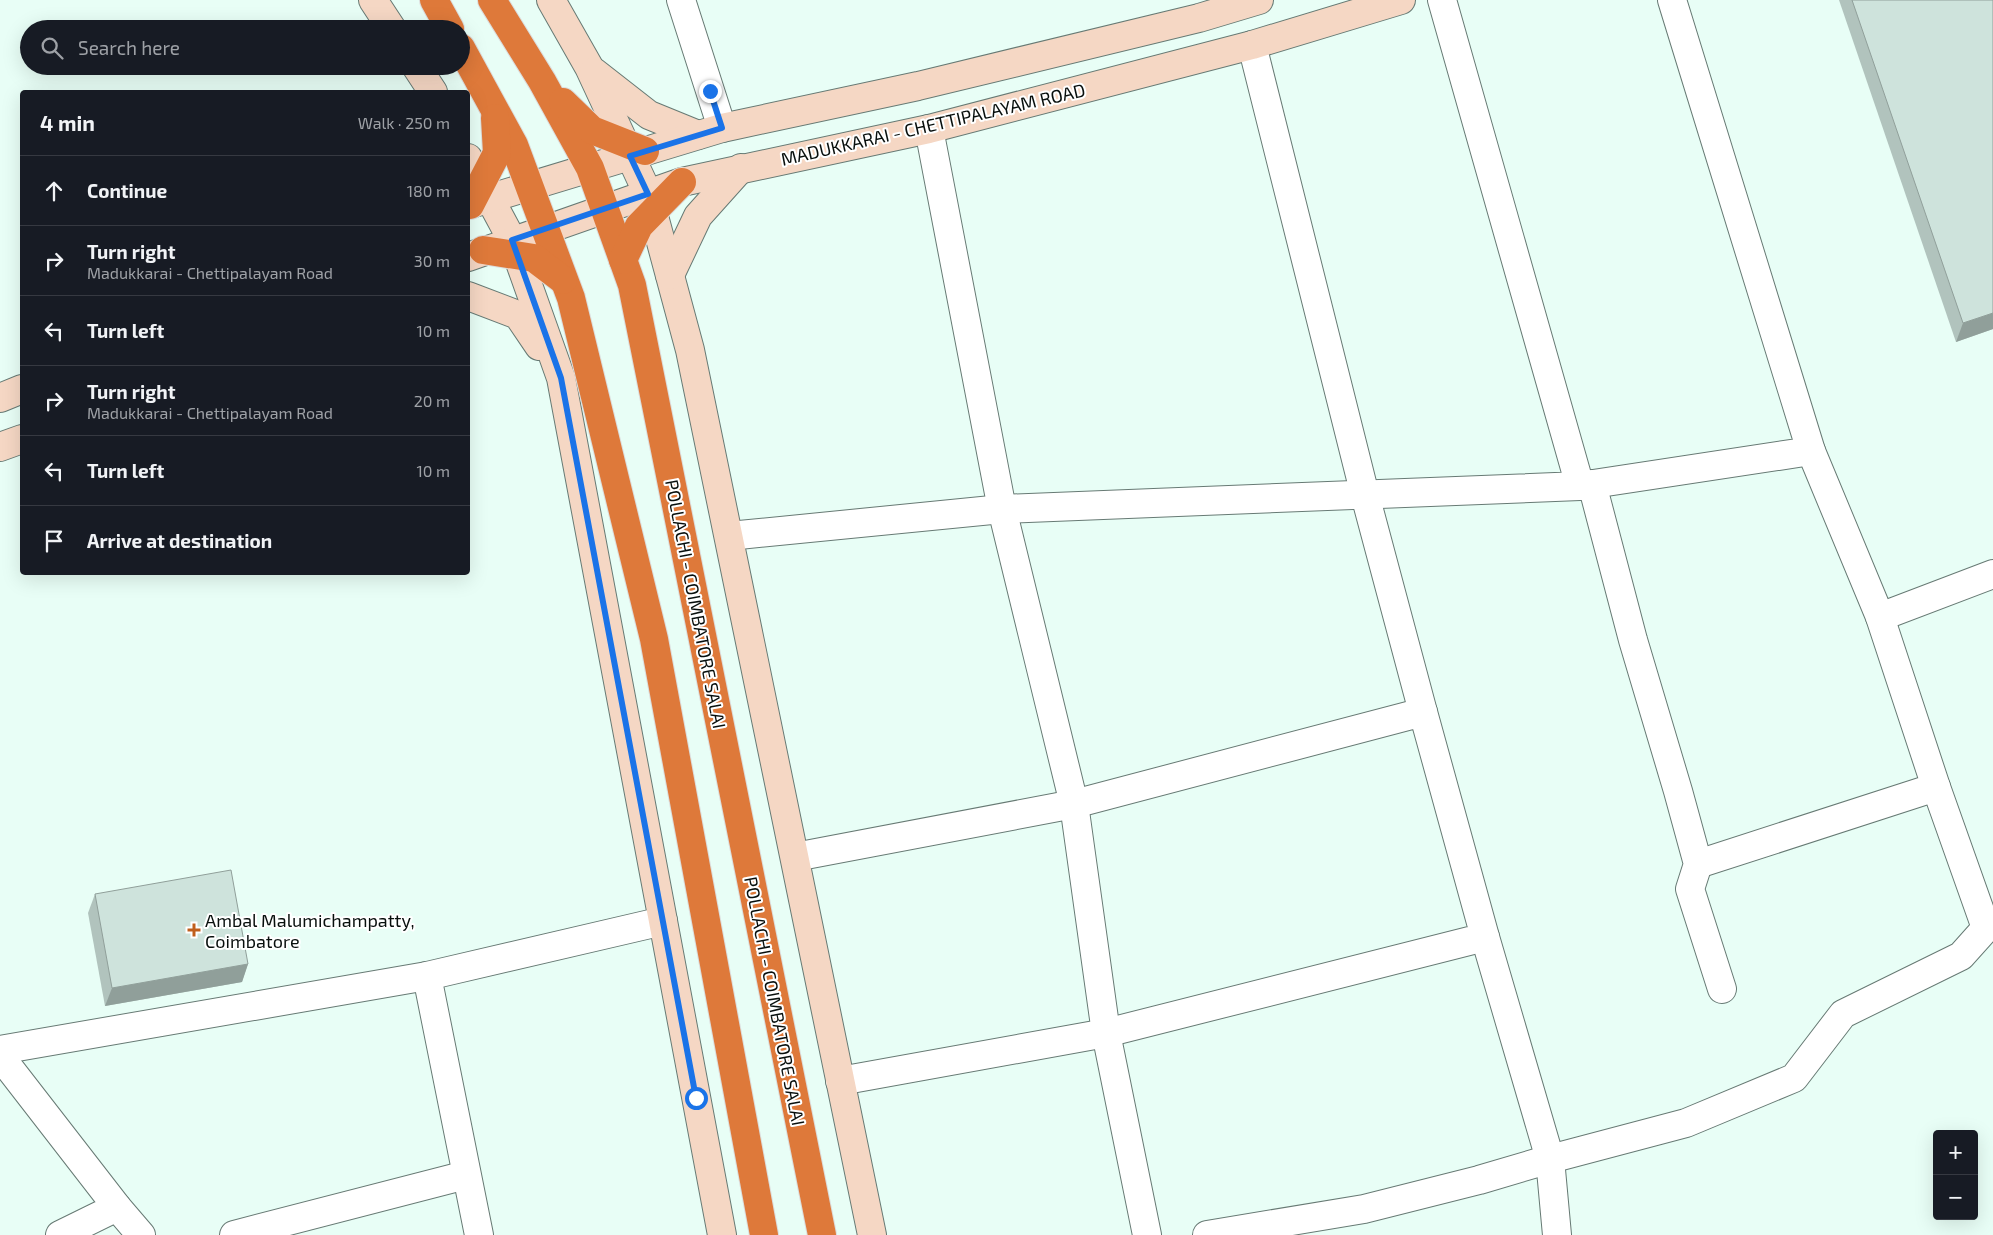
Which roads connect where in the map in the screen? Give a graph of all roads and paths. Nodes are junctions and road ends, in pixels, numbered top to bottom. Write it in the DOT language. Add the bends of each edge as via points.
graph roads {
  1 [pos="373,0"];
  2 [pos="434,0"];
  3 [pos="492,0"];
  4 [pos="551,0"];
  5 [pos="681,0"];
  6 [pos="1259,0"];
  7 [pos="1401,0"];
  8 [pos="1442,0"];
  9 [pos="1672,0"];
  10 [pos="386,20"];
  11 [pos="445,20"];
  12 [pos="1252,45"];
  13 [pos="470,64"];
  14 [pos="589,68"];
  15 [pos="422,75"];
  16 [pos="542,81"];
  17 [pos="432,90"];
  18 [pos="495,110"];
  19 [pos="929,128"];
  20 [pos="710,132"];
  21 [pos="633,150"];
  22 [pos="470,167"];
  23 [pos="590,168"];
  24 [pos="741,168"];
  25 [pos="682,182"];
  26 [pos="528,186"];
  27 [pos="477,198"];
  28 [pos="650,203"];
  29 [pos="605,209"];
  30 [pos="545,229"];
  31 [pos="515,248"];
  32 [pos="475,253"];
  33 [pos="623,260"];
  34 [pos="670,275"];
  35 [pos="563,280"];
  36 [pos="470,297"];
  37 [pos="561,378"];
  38 [pos="20,390"];
  39 [pos="0,398"];
  40 [pos="20,440"];
  41 [pos="0,447"];
  42 [pos="1810,451"];
  43 [pos="1586,485"];
  44 [pos="1365,495"];
  45 [pos="1002,509"];
  46 [pos="729,536"];
  47 [pos="1993,574"];
  48 [pos="1880,617"];
  49 [pos="1423,712"];
  50 [pos="1936,787"];
  51 [pos="1074,804"];
  52 [pos="795,857"];
  53 [pos="1698,864"];
  54 [pos="663,921"];
  55 [pos="1990,926"];
  56 [pos="1486,937"];
  57 [pos="427,976"];
  58 [pos="1722,989"];
  59 [pos="1106,1033"];
  60 [pos="0,1050"];
  61 [pos="0,1056"];
  62 [pos="840,1081"];
  63 [pos="1550,1159"];
  64 [pos="466,1175"];
  65 [pos="117,1207"];
  66 [pos="60,1235"];
  67 [pos="140,1235"];
  68 [pos="234,1235"];
  69 [pos="479,1235"];
  70 [pos="722,1235"];
  71 [pos="764,1235"];
  72 [pos="822,1235"];
  73 [pos="872,1235"];
  74 [pos="1148,1235"];
  75 [pos="1207,1235"];
  76 [pos="1557,1235"];
  1 -- 10 [label="street"];
  2 -- 11 [label="highway"];
  3 -- 16 [label="highway, POLLACHI - COIMBATORE SALAI"];
  4 -- 14 [label="street"];
  5 -- 20 [label="street"];
  6 -- 20 [label="street" via="1199,18 918,86"];
  7 -- 12 [label="street, MADUKKARAI - CHETTIPALAYAM ROAD"];
  8 -- 43 [label="street"];
  9 -- 42 [label="street"];
  12 -- 19 [label="street, MADUKKARAI - CHETTIPALAYAM ROAD"];
  12 -- 44 [label="street"];
  13 -- 18 [label="highway"];
  14 -- 20 [label="street" via="649,115"];
  14 -- 21 [label="street"];
  15 -- 17 [label="street"];
  16 -- 21 [label="highway" via="592,130"];
  16 -- 23 [label="highway, POLLACHI - COIMBATORE SALAI"];
  18 -- 26 [label="highway" via="514,145"];
  18 -- 27 [label="highway" via="497,153"];
  19 -- 24 [label="street, MADUKKARAI - CHETTIPALAYAM ROAD"];
  19 -- 45 [label="street"];
  20 -- 21 [label="street"];
  21 -- 23 [label="street"];
  21 -- 28 [label="street"];
  22 -- 27 [label="street"];
  23 -- 26 [label="street"];
  23 -- 29 [label="highway, POLLACHI - COIMBATORE SALAI"];
  24 -- 25 [label="street, MADUKKARAI - CHETTIPALAYAM ROAD"];
  24 -- 34 [label="street" via="698,216"];
  25 -- 28 [label="highway"];
  26 -- 27 [label="street"];
  26 -- 30 [label="highway"];
  27 -- 31 [label="street"];
  28 -- 29 [label="street"];
  28 -- 33 [label="highway"];
  28 -- 34 [label="street"];
  29 -- 30 [label="street"];
  29 -- 33 [label="highway, POLLACHI - COIMBATORE SALAI"];
  30 -- 31 [label="street"];
  30 -- 35 [label="highway"];
  31 -- 32 [label="highway"];
  31 -- 35 [label="highway"];
  31 -- 37 [label="street"];
  33 -- 72 [label="highway, POLLACHI - COIMBATORE SALAI" via="636,304"];
  34 -- 46 [label="street" via="690,350"];
  35 -- 71 [label="highway" via="571,298 654,639"];
  36 -- 37 [label="street" via="518,315"];
  37 -- 54 [label="street"];
  38 -- 39 [label="street"];
  40 -- 41 [label="street"];
  42 -- 43 [label="street"];
  42 -- 48 [label="street"];
  43 -- 44 [label="street"];
  43 -- 53 [label="street"];
  44 -- 45 [label="street"];
  44 -- 49 [label="street"];
  45 -- 46 [label="street"];
  45 -- 51 [label="street"];
  46 -- 52 [label="street"];
  47 -- 48 [label="street"];
  48 -- 50 [label="street"];
  49 -- 51 [label="street"];
  49 -- 56 [label="street"];
  50 -- 53 [label="street"];
  50 -- 55 [label="street"];
  51 -- 52 [label="street"];
  51 -- 59 [label="street"];
  52 -- 62 [label="street"];
  53 -- 58 [label="street" via="1690,889"];
  54 -- 57 [label="street"];
  54 -- 70 [label="street"];
  55 -- 63 [label="street" via="1961,956 1843,1014 1794,1078 1686,1123"];
  56 -- 59 [label="street"];
  56 -- 63 [label="street"];
  57 -- 60 [label="street"];
  57 -- 64 [label="street"];
  59 -- 62 [label="street"];
  59 -- 74 [label="street"];
  61 -- 65 [label="street"];
  62 -- 73 [label="street"];
  63 -- 75 [label="street" via="1364,1209"];
  63 -- 76 [label="street"];
  64 -- 68 [label="street"];
  64 -- 69 [label="street"];
  65 -- 66 [label="street"];
  65 -- 67 [label="street"];
}
